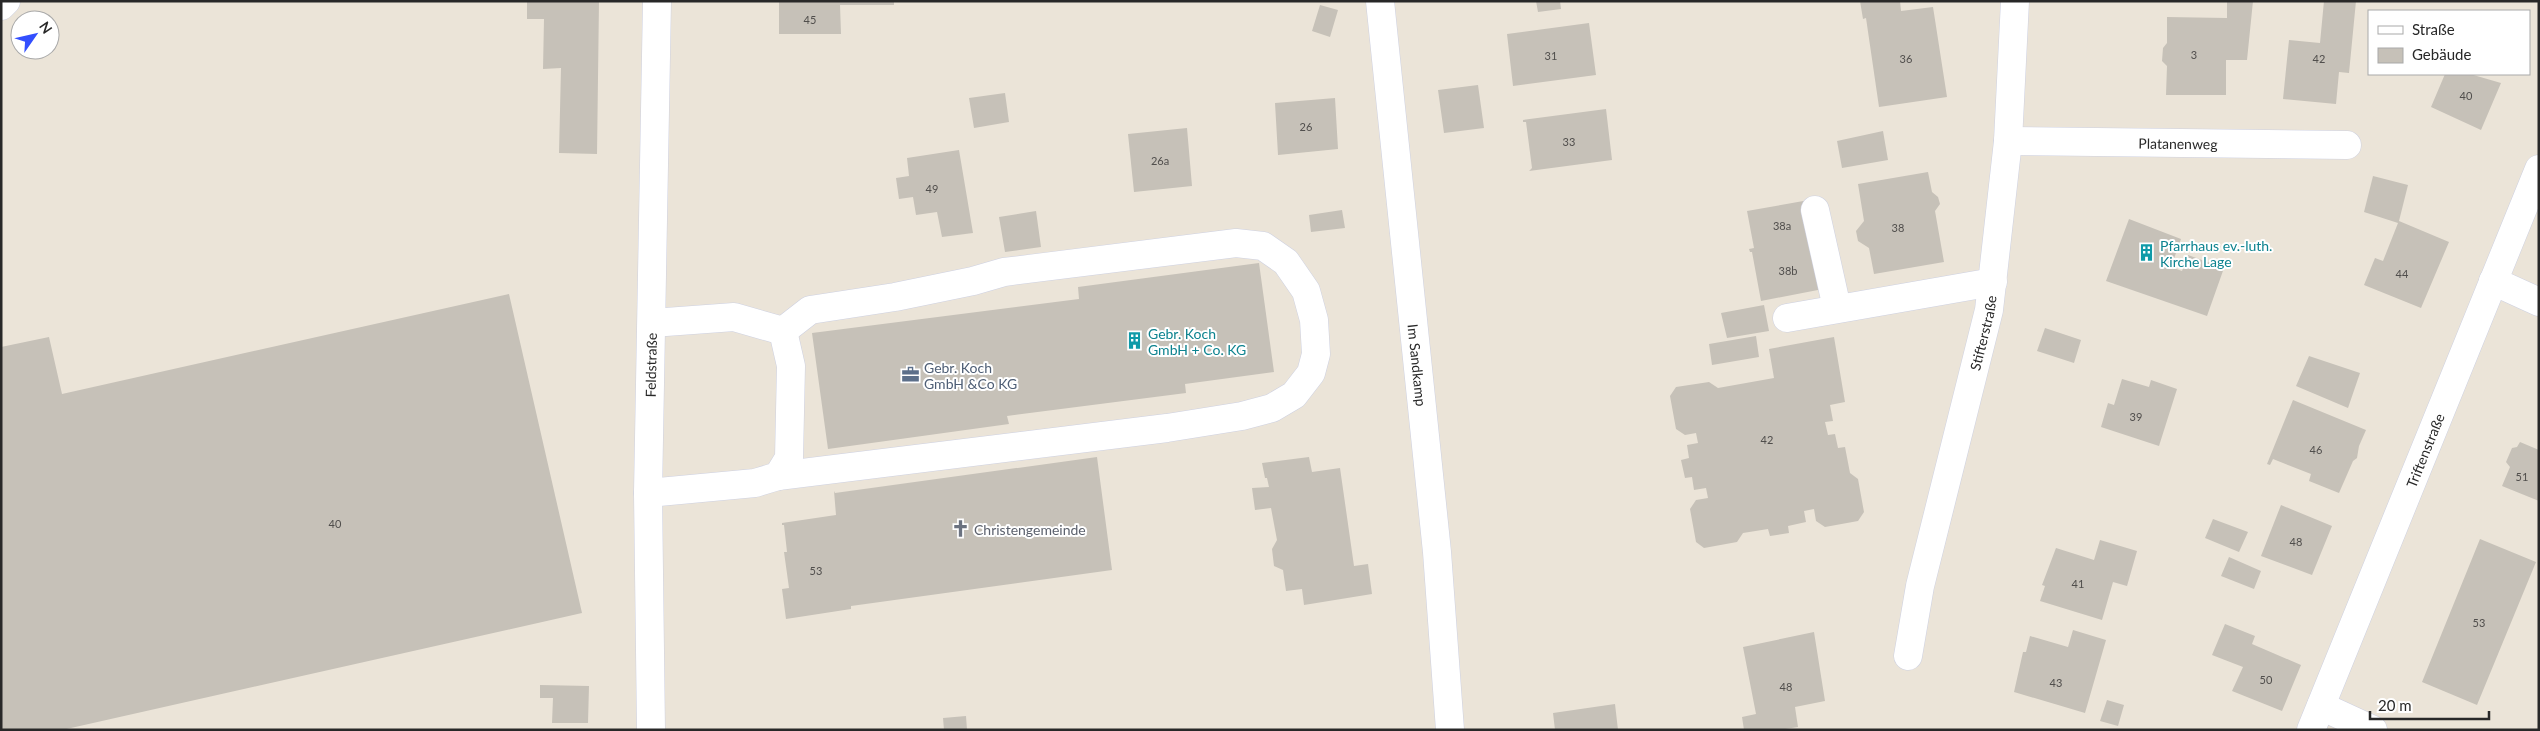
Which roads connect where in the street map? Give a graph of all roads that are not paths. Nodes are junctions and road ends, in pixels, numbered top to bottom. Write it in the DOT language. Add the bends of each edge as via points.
graph roads {
  1 [pos="6,1"];
  2 [pos="657,1"];
  3 [pos="1380,1"];
  4 [pos="2014,1"];
  5 [pos="1,6"];
  6 [pos="2008,141"];
  7 [pos="2347,145"];
  8 [pos="2539,169"];
  9 [pos="1815,210"];
  10 [pos="2493,281"];
  11 [pos="1993,282"];
  12 [pos="2539,302"];
  13 [pos="1837,308"];
  14 [pos="1787,318"];
  15 [pos="652,323"];
  16 [pos="783,331"];
  17 [pos="778,476"];
  18 [pos="648,493"];
  19 [pos="1908,656"];
  20 [pos="2316,718"];
  21 [pos="651,730"];
  22 [pos="1450,730"];
  23 [pos="2373,730"];
  1 -- 5 [label="street"];
  2 -- 15 [label="street, Feldstraße"];
  3 -- 22 [label="street, Im Sandkamp" via="1437,552"];
  4 -- 6 [label="street, Stifterstraße"];
  6 -- 7 [label="street, Platanenweg"];
  6 -- 11 [label="street, Stifterstraße"];
  8 -- 10 [label="street, Triftenstraße"];
  9 -- 13 [label="street"];
  10 -- 12 [label="street"];
  10 -- 20 [label="street, Triftenstraße"];
  11 -- 13 [label="street"];
  11 -- 19 [label="street, Stifterstraße" via="1990,310 1920,586"];
  13 -- 14 [label="street"];
  15 -- 16 [label="street" via="734,317"];
  15 -- 18 [label="street, Feldstraße"];
  16 -- 17 [label="street" via="791,366 789,458"];
  16 -- 17 [label="street" via="810,310 905,295 1004,272 1236,243 1263,246 1286,262 1306,292 1314,320 1316,354 1311,373 1294,395 1272,408 1242,416"];
  17 -- 18 [label="street" via="755,483"];
  18 -- 21 [label="street, Feldstraße"];
  20 -- 23 [label="street"];
}
